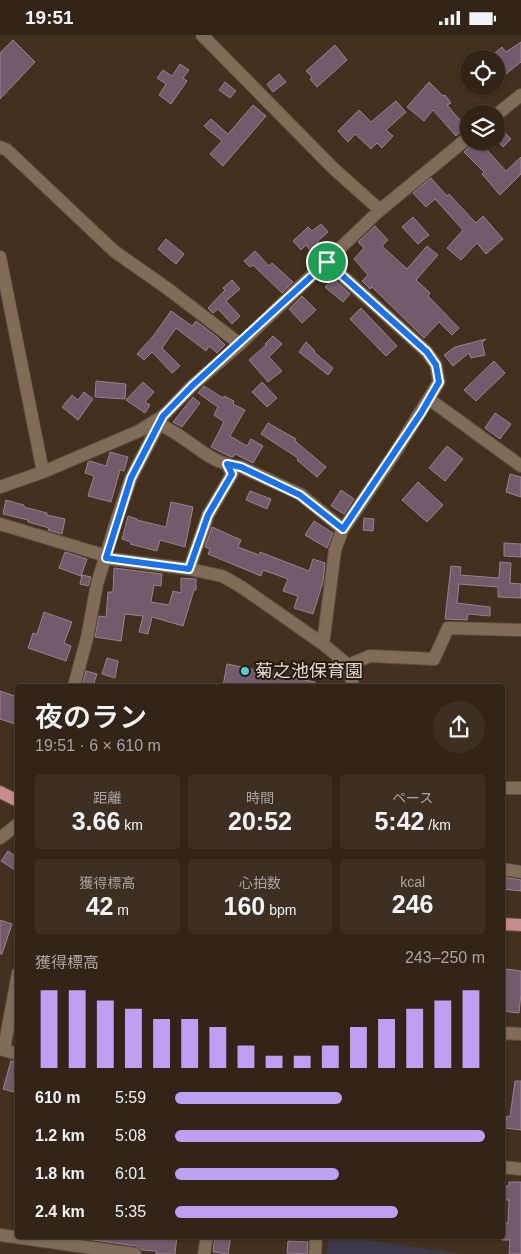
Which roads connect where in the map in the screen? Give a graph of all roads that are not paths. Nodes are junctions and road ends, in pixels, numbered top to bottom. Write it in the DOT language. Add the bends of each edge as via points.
graph roads {
  1 [pos="202,35"];
  2 [pos="521,95"];
  3 [pos="505,108"];
  4 [pos="460,144"];
  5 [pos="0,147"];
  6 [pos="380,210"];
  7 [pos="0,257"];
  8 [pos="327,262"];
  9 [pos="240,344"];
  10 [pos="429,399"];
  11 [pos="161,420"];
  12 [pos="227,464"];
  13 [pos="521,466"];
  14 [pos="42,472"];
  15 [pos="0,487"];
  16 [pos="0,524"];
  17 [pos="343,529"];
  18 [pos="106,558"];
  19 [pos="189,569"];
  20 [pos="521,630"];
  21 [pos="323,644"];
  22 [pos="348,665"];
  23 [pos="75,684"];
  24 [pos="353,684"];
  25 [pos="505,788"];
  26 [pos="521,788"];
  27 [pos="0,792"];
  28 [pos="15,800"];
  29 [pos="505,869"];
  30 [pos="521,872"];
  31 [pos="505,924"];
  32 [pos="521,925"];
  33 [pos="15,987"];
  34 [pos="505,1033"];
  35 [pos="521,1034"];
  36 [pos="2,1049"];
  37 [pos="15,1053"];
  38 [pos="505,1167"];
  39 [pos="521,1169"];
  40 [pos="0,1235"];
  41 [pos="15,1236"];
  42 [pos="57,1239"];
  43 [pos="206,1239"];
  44 [pos="316,1239"];
  45 [pos="71,1240"];
  46 [pos="136,1254"];
  47 [pos="204,1254"];
  48 [pos="315,1254"];
  1 -- 6 [label="street" via="333,168"];
  2 -- 3 [label="street"];
  4 -- 6 [label="street"];
  5 -- 9 [label="street" via="7,150 114,251"];
  6 -- 8 [label="street"];
  7 -- 14 [label="street"];
  8 -- 9 [label="street"];
  8 -- 10 [label="street" via="427,352 436,365 439,382"];
  9 -- 11 [label="street" via="192,386"];
  10 -- 13 [label="street"];
  10 -- 17 [label="street"];
  11 -- 12 [label="street" via="199,451"];
  11 -- 14 [label="street"];
  11 -- 18 [label="street" via="131,478"];
  12 -- 17 [label="street" via="241,467 300,495"];
  12 -- 19 [label="street" via="232,474 208,515"];
  14 -- 15 [label="street"];
  16 -- 18 [label="street" via="55,539"];
  17 -- 21 [label="street" via="335,550"];
  18 -- 19 [label="street"];
  18 -- 23 [label="street"];
  19 -- 21 [label="street" via="228,579"];
  20 -- 22 [label="street" via="448,628 434,659 370,656"];
  21 -- 22 [label="street"];
  22 -- 24 [label="street"];
  25 -- 26 [label="street"];
  27 -- 28 [label="main road"];
  29 -- 30 [label="street"];
  31 -- 32 [label="main road"];
  33 -- 36 [label="street"];
  34 -- 35 [label="street"];
  36 -- 37 [label="street"];
  38 -- 39 [label="street"];
  40 -- 41 [label="street"];
  42 -- 45 [label="street"];
  43 -- 47 [label="street"];
  44 -- 48 [label="street"];
  45 -- 46 [label="street"];
}
